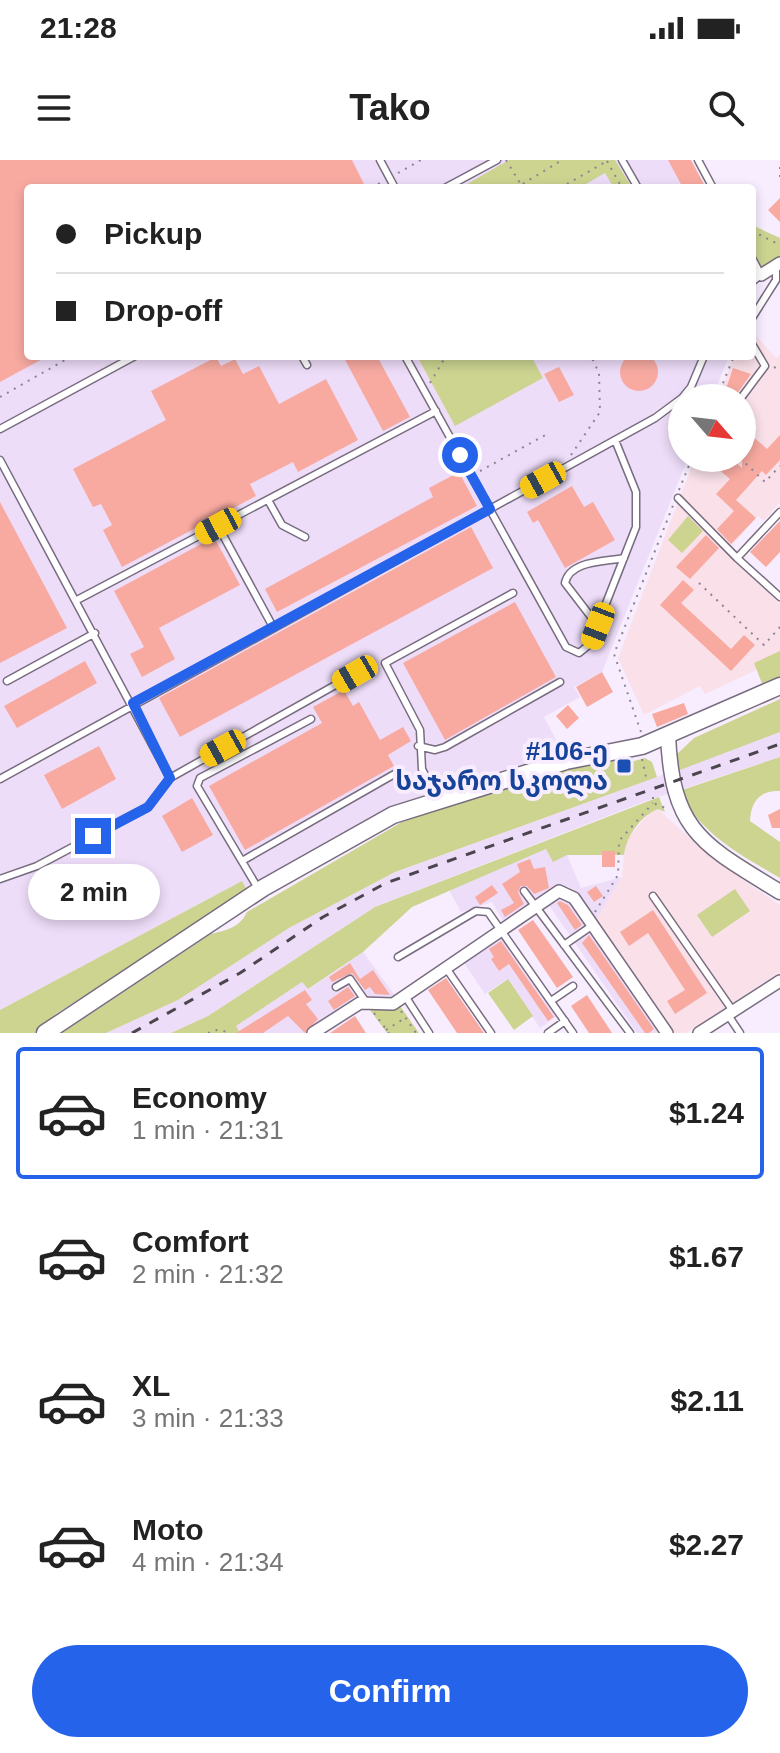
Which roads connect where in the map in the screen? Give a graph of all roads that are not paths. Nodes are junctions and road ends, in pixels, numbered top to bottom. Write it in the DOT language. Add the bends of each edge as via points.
graph roads {
  1 [pos="380,160"];
  2 [pos="497,160"];
  3 [pos="622,160"];
  4 [pos="698,160"];
  5 [pos="393,184"];
  6 [pos="452,184"];
  7 [pos="636,184"];
  8 [pos="711,184"];
  9 [pos="778,265"];
  10 [pos="757,279"];
  11 [pos="756,312"];
  12 [pos="756,351"];
  13 [pos="128,360"];
  14 [pos="304,360"];
  15 [pos="407,360"];
  16 [pos="702,360"];
  17 [pos="307,365"];
  18 [pos="692,384"];
  19 [pos="752,384"];
  20 [pos="668,407"];
  21 [pos="436,411"];
  22 [pos="0,429"];
  23 [pos="615,440"];
  24 [pos="0,460"];
  25 [pos="678,498"];
  26 [pos="268,500"];
  27 [pos="490,509"];
  28 [pos="780,512"];
  29 [pos="218,526"];
  30 [pos="305,537"];
  31 [pos="624,558"];
  32 [pos="737,558"];
  33 [pos="513,593"];
  34 [pos="780,597"];
  35 [pos="77,600"];
  36 [pos="598,626"];
  37 [pos="273,627"];
  38 [pos="95,633"];
  39 [pos="355,674"];
  40 [pos="7,681"];
  41 [pos="560,682"];
  42 [pos="780,686"];
  43 [pos="133,703"];
  44 [pos="311,719"];
  45 [pos="668,735"];
  46 [pos="418,746"];
  47 [pos="398,772"];
  48 [pos="170,778"];
  49 [pos="0,779"];
  50 [pos="437,800"];
  51 [pos="242,861"];
  52 [pos="0,879"];
  53 [pos="259,890"];
  54 [pos="524,891"];
  55 [pos="780,892"];
  56 [pos="653,896"];
  57 [pos="535,907"];
  58 [pos="592,922"];
  59 [pos="501,930"];
  60 [pos="564,945"];
  61 [pos="398,957"];
  62 [pos="446,968"];
  63 [pos="780,981"];
  64 [pos="573,986"];
  65 [pos="336,987"];
  66 [pos="400,999"];
  67 [pos="551,1001"];
  68 [pos="366,1002"];
  69 [pos="730,1013"];
  70 [pos="565,1021"];
  71 [pos="45,1033"];
  72 [pos="313,1033"];
  73 [pos="429,1033"];
  74 [pos="491,1033"];
  75 [pos="548,1033"];
  76 [pos="573,1033"];
  77 [pos="630,1033"];
  78 [pos="667,1033"];
  79 [pos="699,1033"];
  80 [pos="740,1033"];
  1 -- 5 [label="lane"];
  2 -- 6 [label="lane"];
  3 -- 7 [label="lane"];
  4 -- 8 [label="lane"];
  9 -- 10 [label="street"];
  9 -- 11 [label="lane" via="776,280"];
  12 -- 19 [label="lane" via="765,366"];
  13 -- 22 [label="lane"];
  14 -- 17 [label="lane"];
  15 -- 21 [label="lane"];
  16 -- 18 [label="lane"];
  20 -- 23 [label="lane"];
  21 -- 26 [label="lane"];
  21 -- 27 [label="lane"];
  23 -- 27 [label="lane"];
  23 -- 31 [label="lane" via="632,476 638,509"];
  24 -- 35 [label="lane"];
  25 -- 32 [label="lane"];
  26 -- 29 [label="lane"];
  26 -- 30 [label="lane" via="282,525"];
  27 -- 36 [label="lane" via="566,647 585,650"];
  27 -- 37 [label="lane"];
  28 -- 32 [label="lane"];
  29 -- 35 [label="lane"];
  29 -- 37 [label="lane"];
  31 -- 36 [label="lane"];
  31 -- 36 [label="lane" via="577,567 566,576 565,583"];
  32 -- 34 [label="lane"];
  33 -- 46 [label="lane" via="385,663 420,730"];
  35 -- 38 [label="lane"];
  37 -- 43 [label="lane"];
  38 -- 40 [label="lane"];
  38 -- 43 [label="lane"];
  39 -- 48 [label="lane"];
  41 -- 46 [label="lane" via="445,747"];
  42 -- 45 [label="main road"];
  43 -- 48 [label="lane"];
  43 -- 49 [label="lane"];
  44 -- 51 [label="lane" via="200,778 197,786"];
  45 -- 50 [label="main road"];
  45 -- 55 [label="street" via="674,792 698,837"];
  46 -- 50 [label="lane"];
  47 -- 51 [label="lane"];
  48 -- 52 [label="lane" via="148,807 37,866"];
  50 -- 53 [label="main road" via="393,815"];
  51 -- 53 [label="lane"];
  53 -- 71 [label="main road"];
  54 -- 57 [label="lane"];
  56 -- 69 [label="lane"];
  57 -- 58 [label="street" via="553,892 568,892"];
  57 -- 59 [label="street"];
  57 -- 60 [label="lane"];
  58 -- 60 [label="lane"];
  58 -- 78 [label="street"];
  59 -- 61 [label="lane" via="488,912 476,911"];
  59 -- 62 [label="street"];
  59 -- 67 [label="lane"];
  60 -- 77 [label="lane"];
  62 -- 66 [label="street"];
  62 -- 74 [label="lane"];
  63 -- 69 [label="street"];
  64 -- 67 [label="lane"];
  65 -- 68 [label="lane" via="350,979"];
  66 -- 68 [label="street"];
  66 -- 73 [label="lane"];
  67 -- 70 [label="lane"];
  68 -- 72 [label="street"];
  69 -- 79 [label="street"];
  69 -- 80 [label="lane"];
  70 -- 75 [label="lane"];
  70 -- 76 [label="lane"];
}
